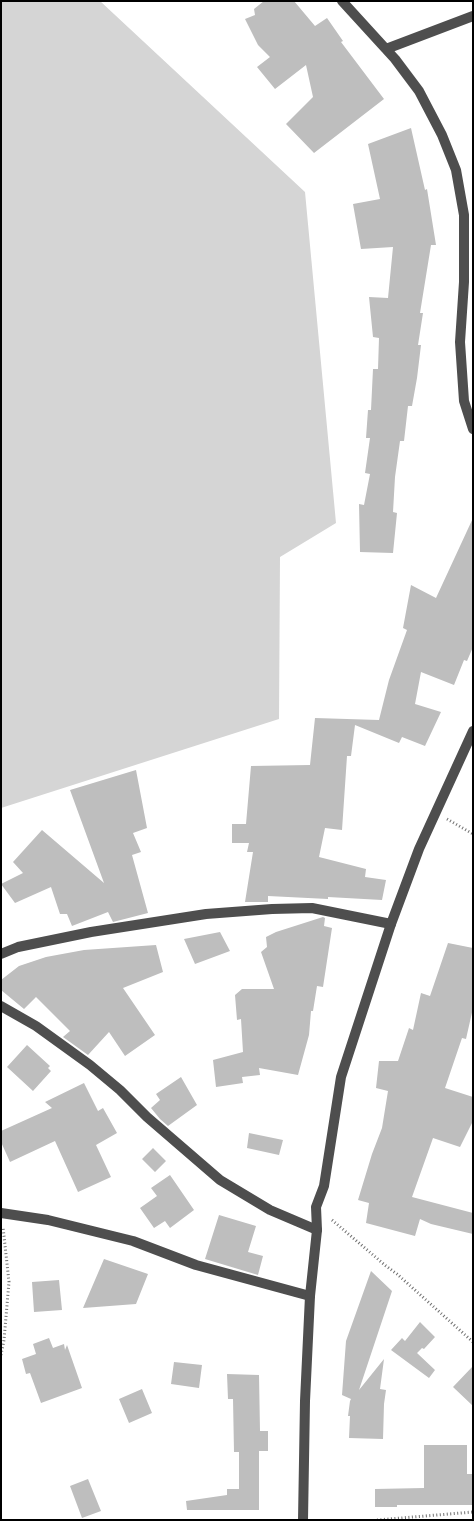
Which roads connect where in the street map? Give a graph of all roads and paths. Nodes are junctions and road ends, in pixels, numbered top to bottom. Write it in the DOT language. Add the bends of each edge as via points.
graph roads {
  1 [pos="342,1"];
  2 [pos="473,16"];
  3 [pos="386,49"];
  4 [pos="473,429"];
  5 [pos="473,731"];
  6 [pos="436,812"];
  7 [pos="473,834"];
  8 [pos="391,924"];
  9 [pos="1,954"];
  10 [pos="1,1006"];
  11 [pos="316,1207"];
  12 [pos="1,1213"];
  13 [pos="2,1224"];
  14 [pos="318,1230"];
  15 [pos="310,1296"];
  16 [pos="473,1342"];
  17 [pos="1,1355"];
  18 [pos="473,1512"];
  19 [pos="303,1520"];
  20 [pos="377,1520"];
  1 -- 3 [label="street"];
  2 -- 3 [label="street"];
  3 -- 4 [label="street" via="419,91 456,170 464,215 460,342 464,401"];
  5 -- 6 [label="street"];
  6 -- 7 [label="path"];
  6 -- 8 [label="street"];
  8 -- 9 [label="street" via="312,908 206,914 91,932 18,947"];
  8 -- 11 [label="street" via="341,1077 324,1186"];
  10 -- 14 [label="street" via="36,1026 90,1065 220,1180 270,1210"];
  11 -- 14 [label="street"];
  11 -- 16 [label="path"];
  12 -- 15 [label="street" via="48,1220 133,1241 196,1265"];
  13 -- 17 [label="path" via="9,1282"];
  14 -- 15 [label="street"];
  15 -- 19 [label="street"];
  18 -- 20 [label="path"];
}
